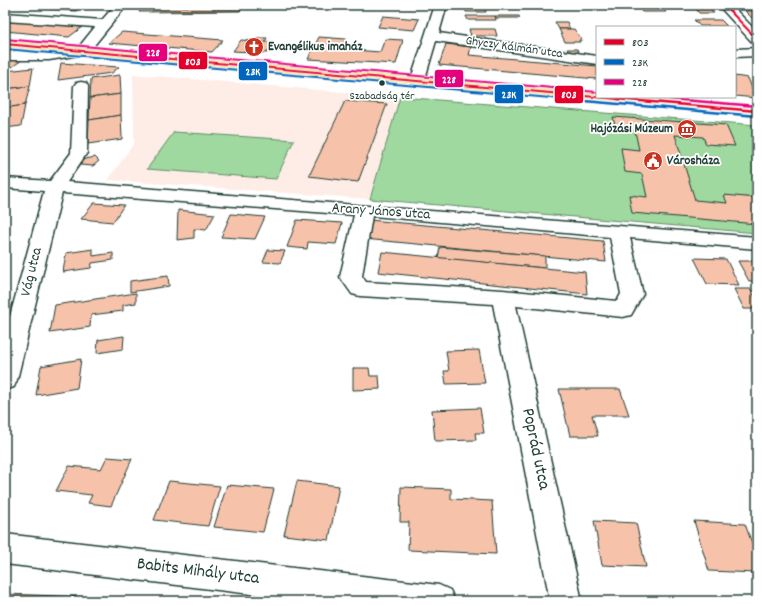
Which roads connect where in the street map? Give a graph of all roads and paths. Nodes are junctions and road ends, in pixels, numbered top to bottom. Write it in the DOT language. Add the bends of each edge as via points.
graph roads {
  1 [pos="121,5"];
  2 [pos="441,5"];
  3 [pos="724,5"];
  4 [pos="5,17"];
  5 [pos="104,24"];
  6 [pos="431,36"];
  7 [pos="757,39"];
  8 [pos="5,44"];
  9 [pos="82,51"];
  10 [pos="757,52"];
  11 [pos="736,54"];
  12 [pos="5,56"];
  13 [pos="596,60"];
  14 [pos="417,82"];
  15 [pos="81,86"];
  16 [pos="596,97"];
  17 [pos="605,98"];
  18 [pos="757,111"];
  19 [pos="5,183"];
  20 [pos="54,188"];
  21 [pos="364,210"];
  22 [pos="619,231"];
  23 [pos="757,243"];
  24 [pos="503,297"];
  25 [pos="7,368"];
  26 [pos="5,550"];
  27 [pos="439,601"];
  28 [pos="566,601"];
  1 -- 5 [label="street"];
  2 -- 6 [label="street"];
  3 -- 7 [label="street"];
  4 -- 5 [label="street"];
  5 -- 9 [label="street"];
  6 -- 13 [label="street, Ghyczy Kálmán utca"];
  6 -- 14 [label="street"];
  8 -- 9 [label="main road"];
  9 -- 12 [label="street" via="49,56"];
  9 -- 14 [label="main road"];
  10 -- 11 [label="street"];
  14 -- 16 [label="main road"];
  15 -- 20 [label="street" via="79,153"];
  17 -- 18 [label="main road"];
  19 -- 20 [label="street, Arany János utca"];
  20 -- 21 [label="street, Arany János utca"];
  20 -- 25 [label="street, Vág utca"];
  21 -- 22 [label="street, Arany János utca"];
  21 -- 24 [label="street" via="351,276 360,289"];
  22 -- 23 [label="street, Arany János utca"];
  22 -- 24 [label="street" via="632,294 623,309"];
  24 -- 28 [label="street, Poprád utca"];
  26 -- 27 [label="street, Babits Mihály utca"];
}
